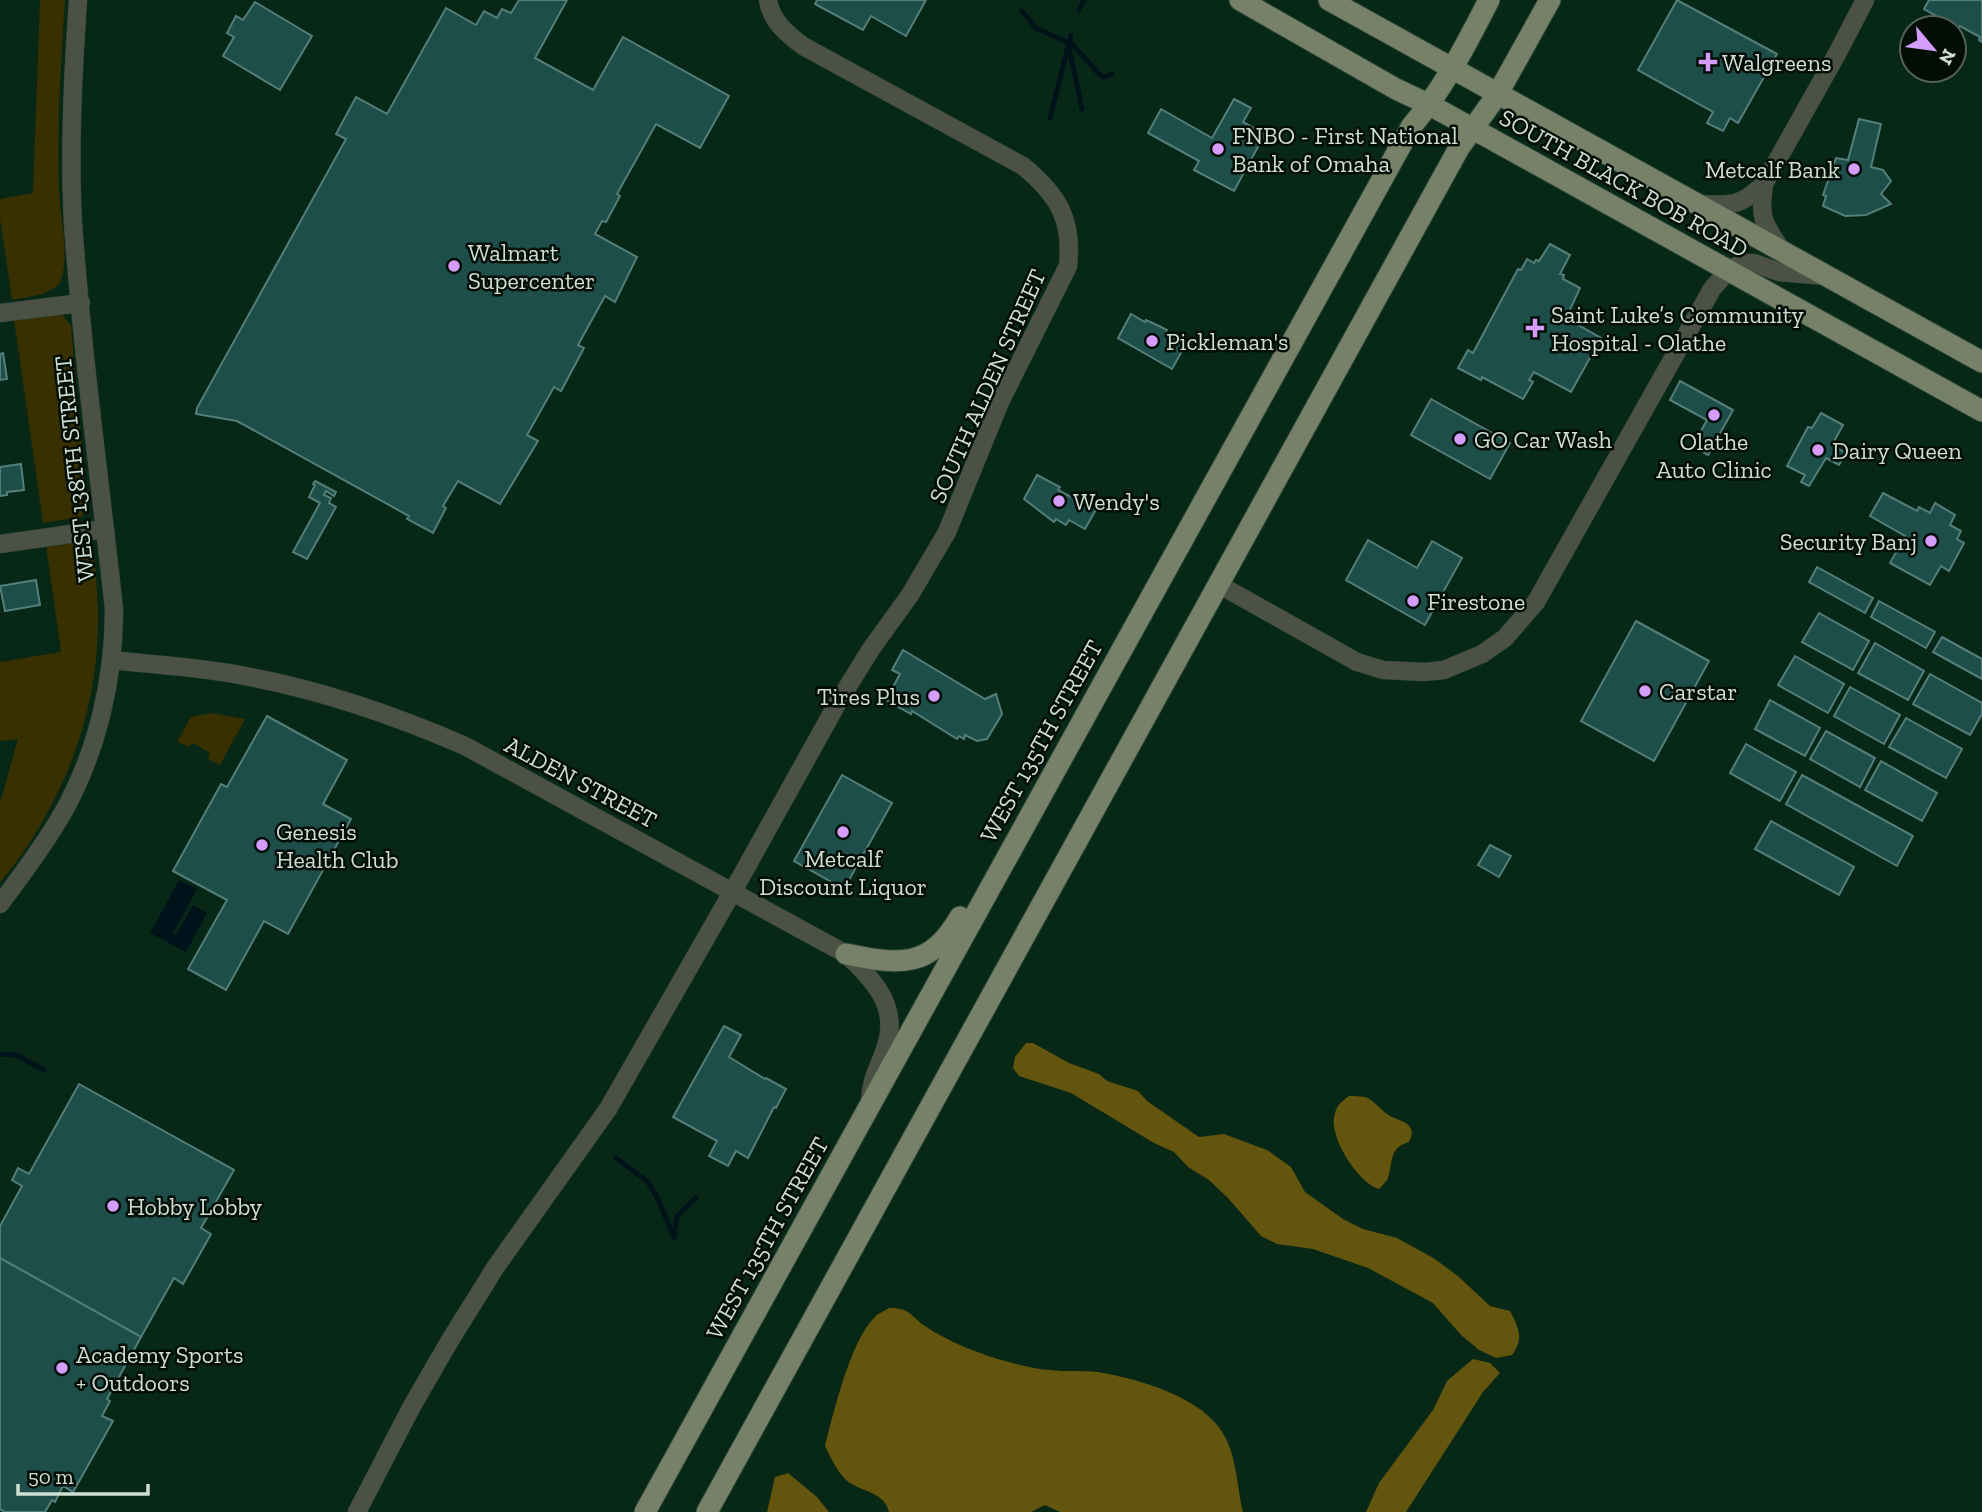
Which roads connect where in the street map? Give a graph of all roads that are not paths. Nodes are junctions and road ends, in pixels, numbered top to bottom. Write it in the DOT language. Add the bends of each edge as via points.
graph roads {
  1 [pos="78,0"];
  2 [pos="768,0"];
  3 [pos="1240,0"];
  4 [pos="1329,0"];
  5 [pos="1489,0"];
  6 [pos="1550,0"];
  7 [pos="1865,0"];
  8 [pos="1453,70"];
  9 [pos="1497,94"];
  10 [pos="1430,105"];
  11 [pos="1474,130"];
  12 [pos="1764,184"];
  13 [pos="1694,204"];
  14 [pos="1782,251"];
  15 [pos="1728,271"];
  16 [pos="1828,277"];
  17 [pos="80,303"];
  18 [pos="0,313"];
  19 [pos="1982,362"];
  20 [pos="1982,411"];
  21 [pos="105,529"];
  22 [pos="0,544"];
  23 [pos="1218,584"];
  24 [pos="111,660"];
  25 [pos="1108,675"];
  26 [pos="732,892"];
  27 [pos="0,904"];
  28 [pos="846,954"];
  29 [pos="870,1106"];
  30 [pos="357,1512"];
  31 [pos="645,1512"];
  32 [pos="707,1512"];
  1 -- 17 [label="street, WEST 138TH STREET" via="71,148"];
  2 -- 26 [label="street, SOUTH ALDEN STREET" via="778,24 803,46 1023,166 1057,200 1070,247 1068,266 1000,402 947,532 837,704"];
  3 -- 10 [label="main road, SOUTH BLACK BOB ROAD"];
  4 -- 8 [label="main road, SOUTH BLACK BOB ROAD"];
  5 -- 8 [label="main road, WEST 135TH STREET"];
  6 -- 9 [label="main road"];
  7 -- 12 [label="street"];
  8 -- 9 [label="main road, SOUTH BLACK BOB ROAD"];
  8 -- 10 [label="main road, WEST 135TH STREET"];
  9 -- 11 [label="main road"];
  9 -- 13 [label="main road, SOUTH BLACK BOB ROAD"];
  10 -- 11 [label="main road, SOUTH BLACK BOB ROAD"];
  10 -- 25 [label="main road, WEST 135TH STREET" via="1411,127"];
  11 -- 15 [label="main road, SOUTH BLACK BOB ROAD"];
  11 -- 23 [label="main road" via="1452,160"];
  12 -- 13 [label="street" via="1737,204"];
  12 -- 14 [label="street" via="1762,219"];
  13 -- 14 [label="main road, SOUTH BLACK BOB ROAD"];
  14 -- 16 [label="main road, SOUTH BLACK BOB ROAD"];
  15 -- 16 [label="street" via="1742,263 1754,263 1779,272"];
  15 -- 20 [label="main road, SOUTH BLACK BOB ROAD"];
  15 -- 23 [label="street" via="1712,289 1536,602 1505,638 1482,654 1444,670 1383,670 1357,662"];
  16 -- 19 [label="main road, SOUTH BLACK BOB ROAD"];
  17 -- 18 [label="street"];
  17 -- 21 [label="street, WEST 138TH STREET"];
  21 -- 22 [label="street"];
  21 -- 24 [label="street, WEST 138TH STREET" via="114,609"];
  23 -- 32 [label="main road"];
  24 -- 26 [label="street, ALDEN STREET" via="243,675 377,710 465,746"];
  24 -- 27 [label="street, WEST 138TH STREET" via="80,778 47,838"];
  25 -- 28 [label="main road" via="1093,677 940,946 919,959 874,960"];
  25 -- 29 [label="main road, WEST 135TH STREET"];
  26 -- 28 [label="street, ALDEN STREET"];
  26 -- 30 [label="street, SOUTH ALDEN STREET" via="608,1109 493,1271 449,1342"];
  28 -- 29 [label="street, ALDEN STREET" via="885,997 890,1017 887,1042 871,1084"];
  29 -- 31 [label="main road, WEST 135TH STREET"];
}
